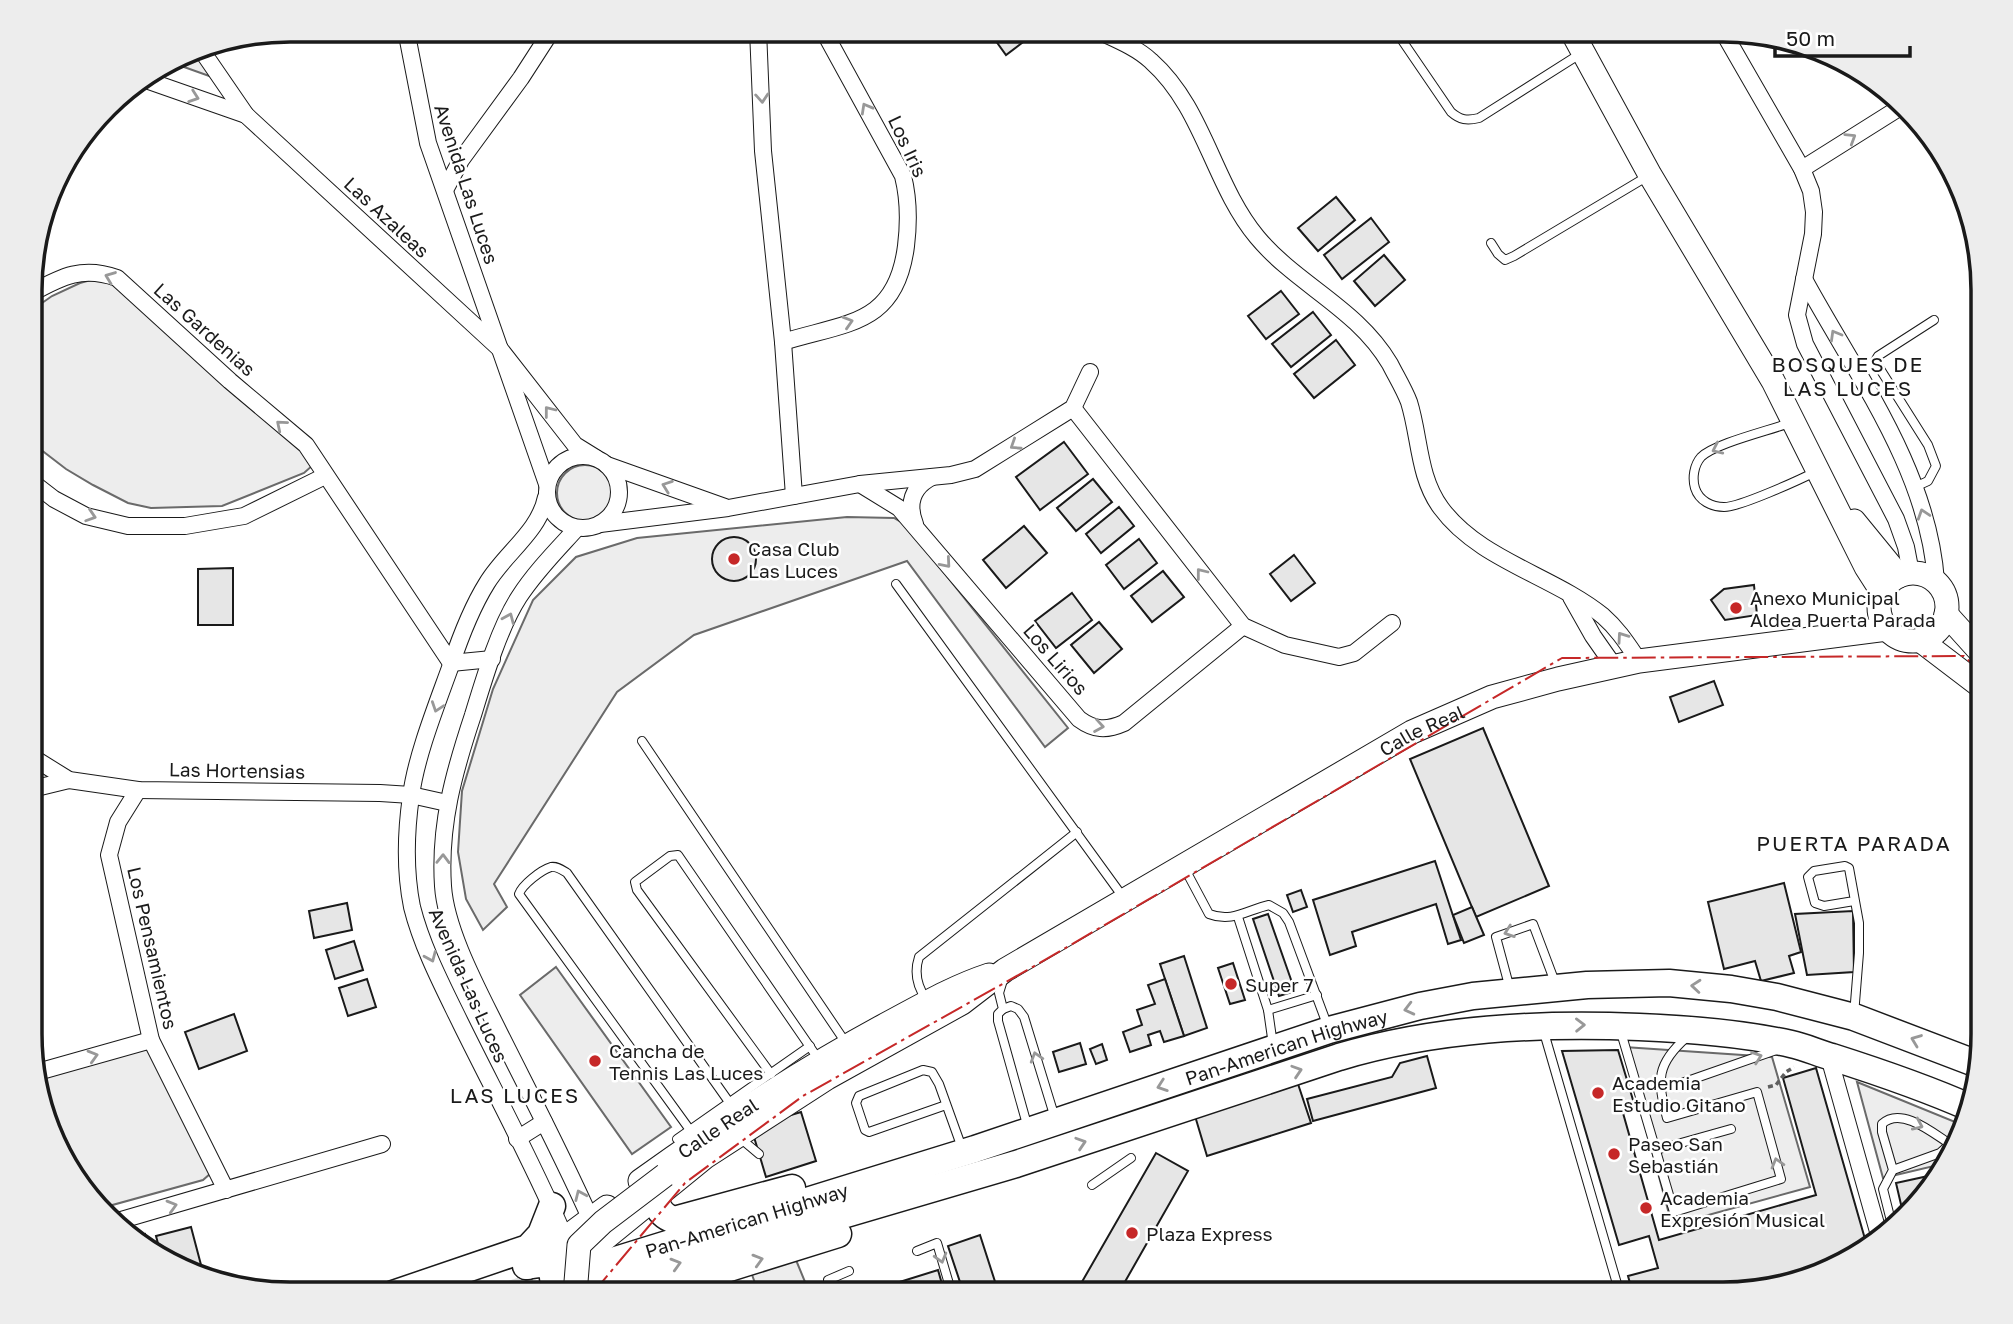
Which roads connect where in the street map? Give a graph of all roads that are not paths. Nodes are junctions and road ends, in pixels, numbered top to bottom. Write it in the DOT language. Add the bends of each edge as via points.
graph roads {
  1 [pos="408,42"];
  2 [pos="544,42"];
  3 [pos="758,42"];
  4 [pos="830,42"];
  5 [pos="1119,42"];
  6 [pos="1403,42"];
  7 [pos="1577,42"];
  8 [pos="1728,42"];
  9 [pos="1583,53"];
  10 [pos="206,57"];
  11 [pos="154,83"];
  12 [pos="1894,111"];
  13 [pos="246,115"];
  14 [pos="1802,169"];
  15 [pos="1650,175"];
  16 [pos="445,190"];
  17 [pos="1492,243"];
  18 [pos="1804,279"];
  19 [pos="42,287"];
  20 [pos="1934,320"];
  21 [pos="783,342"];
  22 [pos="500,349"];
  23 [pos="1090,372"];
  24 [pos="1073,408"];
  25 [pos="1792,422"];
  26 [pos="602,462"];
  27 [pos="1819,470"];
  28 [pos="325,476"];
  29 [pos="932,477"];
  30 [pos="860,484"];
  31 [pos="1915,487"];
  32 [pos="42,490"];
  33 [pos="547,491"];
  34 [pos="1830,491"];
  35 [pos="794,496"];
  36 [pos="728,508"];
  37 [pos="600,524"];
  38 [pos="578,528"];
  39 [pos="918,530"];
  40 [pos="1866,567"];
  41 [pos="1905,574"];
  42 [pos="1936,581"];
  43 [pos="896,584"];
  44 [pos="1882,592"];
  45 [pos="1570,595"];
  46 [pos="1946,614"];
  47 [pos="1392,623"];
  48 [pos="1242,626"];
  49 [pos="1887,629"];
  50 [pos="1839,636"];
  51 [pos="1920,640"];
  52 [pos="1970,641"];
  53 [pos="492,659"];
  54 [pos="1639,662"];
  55 [pos="451,663"];
  56 [pos="1614,666"];
  57 [pos="1971,679"];
  58 [pos="642,741"];
  59 [pos="42,763"];
  60 [pos="69,780"];
  61 [pos="42,787"];
  62 [pos="138,790"];
  63 [pos="411,795"];
  64 [pos="447,803"];
  65 [pos="1077,832"];
  66 [pos="1183,865"];
  67 [pos="1125,900"];
  68 [pos="1854,901"];
  69 [pos="1238,917"];
  70 [pos="1005,970"];
  71 [pos="1557,988"];
  72 [pos="1511,992"];
  73 [pos="1317,995"];
  74 [pos="927,1002"];
  75 [pos="1003,1009"];
  76 [pos="1268,1010"];
  77 [pos="1854,1017"];
  78 [pos="1619,1026"];
  79 [pos="1542,1027"];
  80 [pos="1329,1030"];
  81 [pos="1695,1031"];
  82 [pos="151,1040"];
  83 [pos="847,1046"];
  84 [pos="1273,1048"];
  85 [pos="1811,1050"];
  86 [pos="815,1054"];
  87 [pos="1969,1060"];
  88 [pos="45,1070"];
  89 [pos="771,1074"];
  90 [pos="1676,1085"];
  91 [pos="729,1102"];
  92 [pos="1961,1104"];
  93 [pos="947,1105"];
  94 [pos="1667,1118"];
  95 [pos="1056,1121"];
  96 [pos="544,1122"];
  97 [pos="1648,1123"];
  98 [pos="1731,1129"];
  99 [pos="690,1130"];
  100 [pos="1029,1131"];
  101 [pos="737,1136"];
  102 [pos="517,1139"];
  103 [pos="677,1139"];
  104 [pos="1946,1141"];
  105 [pos="382,1144"];
  106 [pos="969,1150"];
  107 [pos="1656,1150"];
  108 [pos="1941,1153"];
  109 [pos="759,1154"];
  110 [pos="1131,1158"];
  111 [pos="1004,1168"];
  112 [pos="1893,1170"];
  113 [pos="662,1185"];
  114 [pos="1092,1185"];
  115 [pos="226,1190"];
  116 [pos="552,1206"];
  117 [pos="1890,1217"];
  118 [pos="125,1219"];
  119 [pos="591,1220"];
  120 [pos="1877,1229"];
  121 [pos="565,1238"];
  122 [pos="917,1251"];
  123 [pos="526,1266"];
  124 [pos="597,1270"];
  125 [pos="849,1271"];
  126 [pos="428,1282"];
  127 [pos="477,1282"];
  128 [pos="558,1282"];
  129 [pos="562,1282"];
  130 [pos="565,1282"];
  131 [pos="576,1282"];
  132 [pos="684,1282"];
  133 [pos="828,1282"];
  134 [pos="948,1282"];
  135 [pos="1616,1282"];
  1 -- 16 [label="street, Avenida Las Luces" via="428,143"];
  2 -- 16 [label="street"];
  3 -- 21 [label="street, one-way" via="763,150"];
  21 -- 4 [label="street, Los Iris, one-way" via="873,313 892,294 903,268 908,224 903,176"];
  5 -- 45 [label="street" via="1164,73 1182,98 1255,235 1287,270 1348,313 1388,361 1408,402 1424,471 1441,508 1488,548"];
  6 -- 9 [label="lane" via="1451,111 1468,121"];
  7 -- 9 [label="main road"];
  8 -- 14 [label="street"];
  9 -- 15 [label="main road"];
  10 -- 13 [label="street, Las Azaleas"];
  11 -- 13 [label="street, Las Azaleas, one-way"];
  14 -- 12 [label="street, one-way"];
  13 -- 22 [label="street, Las Azaleas"];
  14 -- 18 [label="street" via="1814,212"];
  15 -- 17 [label="lane" via="1505,260"];
  15 -- 25 [label="main road" via="1773,381"];
  16 -- 22 [label="street, Avenida Las Luces"];
  31 -- 18 [label="street, one-way" via="1894,436"];
  18 -- 41 [label="street" via="1797,315 1805,344 1896,519 1906,547"];
  28 -- 19 [label="street, Las Gardenias, one-way" via="306,445 117,278 84,272"];
  20 -- 31 [label="lane" via="1875,361 1928,445 1936,466 1928,481"];
  21 -- 35 [label="street"];
  26 -- 22 [label="street, Avenida Las Luces, one-way" via="575,444"];
  22 -- 33 [label="street, Avenida Las Luces"];
  23 -- 24 [label="street"];
  24 -- 29 [label="street, one-way" via="975,469"];
  48 -- 24 [label="street, one-way"];
  25 -- 27 [label="main road"];
  25 -- 27 [label="lane, one-way" via="1701,457 1694,471 1695,488 1711,506 1728,507"];
  26 -- 33 [label="street" via="584,456 560,463"];
  36 -- 26 [label="street, one-way"];
  26 -- 37 [label="street" via="614,474 619,496 609,517"];
  27 -- 34 [label="main road"];
  32 -- 28 [label="street, one-way" via="86,516 128,526 185,526 244,516"];
  28 -- 55 [label="street, Las Gardenias"];
  29 -- 30 [label="street"];
  29 -- 39 [label="street" via="920,484 912,498"];
  30 -- 35 [label="street"];
  30 -- 39 [label="street, Los Lirios" via="899,508"];
  42 -- 31 [label="street, one-way"];
  33 -- 38 [label="street" via="556,518"];
  33 -- 55 [label="street, Avenida Las Luces" via="544,510 487,582"];
  34 -- 40 [label="main road"];
  34 -- 41 [label="main road"];
  35 -- 36 [label="street"];
  36 -- 37 [label="street"];
  37 -- 38 [label="street"];
  53 -- 38 [label="street, Avenida Las Luces, one-way" via="517,599"];
  39 -- 48 [label="street, Los Lirios, one-way" via="1079,719 1101,729 1124,723"];
  40 -- 44 [label="main road"];
  40 -- 50 [label="main road" via="1870,597 1865,619"];
  41 -- 42 [label="main road" via="1927,575"];
  41 -- 44 [label="main road"];
  42 -- 46 [label="main road" via="1946,597"];
  43 -- 65 [label="lane"];
  44 -- 49 [label="main road" via="1879,612"];
  54 -- 45 [label="street, one-way" via="1616,628"];
  45 -- 56 [label="street"];
  46 -- 51 [label="main road" via="1937,631"];
  46 -- 52 [label="main road"];
  47 -- 48 [label="street" via="1354,653 1339,657 1285,645"];
  49 -- 50 [label="main road, Calle Real"];
  49 -- 51 [label="main road" via="1902,639"];
  50 -- 54 [label="main road, Calle Real"];
  51 -- 57 [label="main road"];
  53 -- 55 [label="street"];
  53 -- 64 [label="street, Avenida Las Luces"];
  54 -- 56 [label="main road, Calle Real"];
  55 -- 63 [label="street, Avenida Las Luces, one-way"];
  56 -- 66 [label="main road, Calle Real" via="1492,697 1412,732"];
  58 -- 83 [label="lane"];
  59 -- 60 [label="street, Las Hortensias"];
  60 -- 61 [label="street"];
  60 -- 62 [label="street, Las Hortensias"];
  62 -- 63 [label="street, Las Hortensias"];
  62 -- 82 [label="street, Los Pensamientos" via="118,822 109,855"];
  63 -- 64 [label="street, Las Hortensias"];
  63 -- 102 [label="street, Avenida Las Luces, one-way" via="408,868 412,907 428,953"];
  96 -- 64 [label="street, Avenida Las Luces, one-way" via="483,1000 449,916 443,889"];
  65 -- 67 [label="lane"];
  65 -- 74 [label="lane" via="919,957 916,976"];
  66 -- 67 [label="main road, Calle Real"];
  66 -- 69 [label="lane" via="1209,915"];
  67 -- 70 [label="main road, Calle Real"];
  68 -- 68 [label="lane" via="1849,868 1814,871 1808,877 1815,903"];
  68 -- 77 [label="lane" via="1859,953"];
  69 -- 73 [label="lane" via="1269,905 1283,913"];
  69 -- 76 [label="lane"];
  70 -- 74 [label="main road, Calle Real"];
  70 -- 75 [label="lane" via="999,993"];
  70 -- 101 [label="main road, Calle Real" via="962,1003 827,1078 798,1105"];
  70 -- 113 [label="main road" via="781,1093"];
  71 -- 72 [label="highway, Pan-American Highway"];
  71 -- 72 [label="lane, one-way" via="1533,924 1496,937"];
  77 -- 71 [label="highway, Pan-American Highway, one-way" via="1777,997 1669,983"];
  72 -- 80 [label="highway, Pan-American Highway, one-way" via="1420,1006"];
  73 -- 76 [label="lane"];
  73 -- 80 [label="lane"];
  74 -- 83 [label="main road, Calle Real"];
  95 -- 75 [label="lane, one-way" via="1024,1017 1011,1006"];
  75 -- 100 [label="lane" via="998,1021"];
  76 -- 84 [label="lane"];
  87 -- 77 [label="highway, Pan-American Highway, one-way"];
  79 -- 78 [label="highway, Pan-American Highway, one-way"];
  78 -- 81 [label="highway, Pan-American Highway"];
  78 -- 97 [label="lane"];
  111 -- 79 [label="highway, Pan-American Highway, one-way" via="1370,1048 1427,1036"];
  79 -- 135 [label="lane"];
  80 -- 84 [label="highway, Pan-American Highway"];
  81 -- 85 [label="highway, Pan-American Highway"];
  81 -- 94 [label="lane" via="1662,1065 1659,1087"];
  88 -- 82 [label="street, one-way"];
  82 -- 115 [label="street, Los Pensamientos"];
  83 -- 86 [label="main road, Calle Real"];
  84 -- 95 [label="highway, Pan-American Highway, one-way"];
  90 -- 85 [label="lane, one-way"];
  85 -- 92 [label="highway, Pan-American Highway"];
  85 -- 120 [label="street"];
  86 -- 89 [label="lane"];
  86 -- 89 [label="lane" via="678,855 670,856 635,882 637,890"];
  86 -- 119 [label="main road, Calle Real"];
  89 -- 91 [label="lane"];
  91 -- 99 [label="lane"];
  91 -- 99 [label="lane" via="568,873 549,867 521,888 525,905"];
  93 -- 93 [label="lane" via="932,1072 923,1070 859,1096 856,1103 869,1132"];
  93 -- 106 [label="lane"];
  94 -- 97 [label="lane"];
  107 -- 94 [label="lane, one-way" via="1674,1212 1781,1179 1757,1092"];
  95 -- 100 [label="highway, Pan-American Highway"];
  96 -- 102 [label="street"];
  119 -- 96 [label="street, Avenida Las Luces, one-way"];
  97 -- 107 [label="lane"];
  98 -- 107 [label="lane"];
  99 -- 103 [label="lane"];
  100 -- 106 [label="highway, Pan-American Highway"];
  101 -- 109 [label="lane"];
  101 -- 113 [label="main road, Calle Real"];
  102 -- 116 [label="street, Avenida Las Luces"];
  112 -- 104 [label="lane, one-way" via="1882,1132 1888,1118 1917,1123"];
  105 -- 115 [label="street"];
  106 -- 113 [label="highway" via="870,1167 674,1220 659,1210 656,1202"];
  106 -- 124 [label="highway, Pan-American Highway"];
  108 -- 112 [label="lane"];
  110 -- 114 [label="lane"];
  124 -- 111 [label="highway, Pan-American Highway, one-way"];
  132 -- 111 [label="highway, one-way" via="967,1193"];
  112 -- 117 [label="lane" via="1883,1189"];
  113 -- 124 [label="main road, Calle Real"];
  113 -- 130 [label="main road, bridge" via="626,1204 579,1245"];
  118 -- 115 [label="street, one-way"];
  116 -- 121 [label="street, Avenida Las Luces"];
  116 -- 126 [label="highway" via="541,1234 528,1248"];
  119 -- 121 [label="main road, Calle Real"];
  119 -- 124 [label="main road"];
  121 -- 123 [label="highway"];
  121 -- 129 [label="main road"];
  122 -- 134 [label="lane, one-way" via="936,1243"];
  123 -- 127 [label="highway"];
  123 -- 128 [label="highway" via="549,1266"];
  124 -- 131 [label="main road, Calle Real"];
  125 -- 133 [label="lane"];
}
